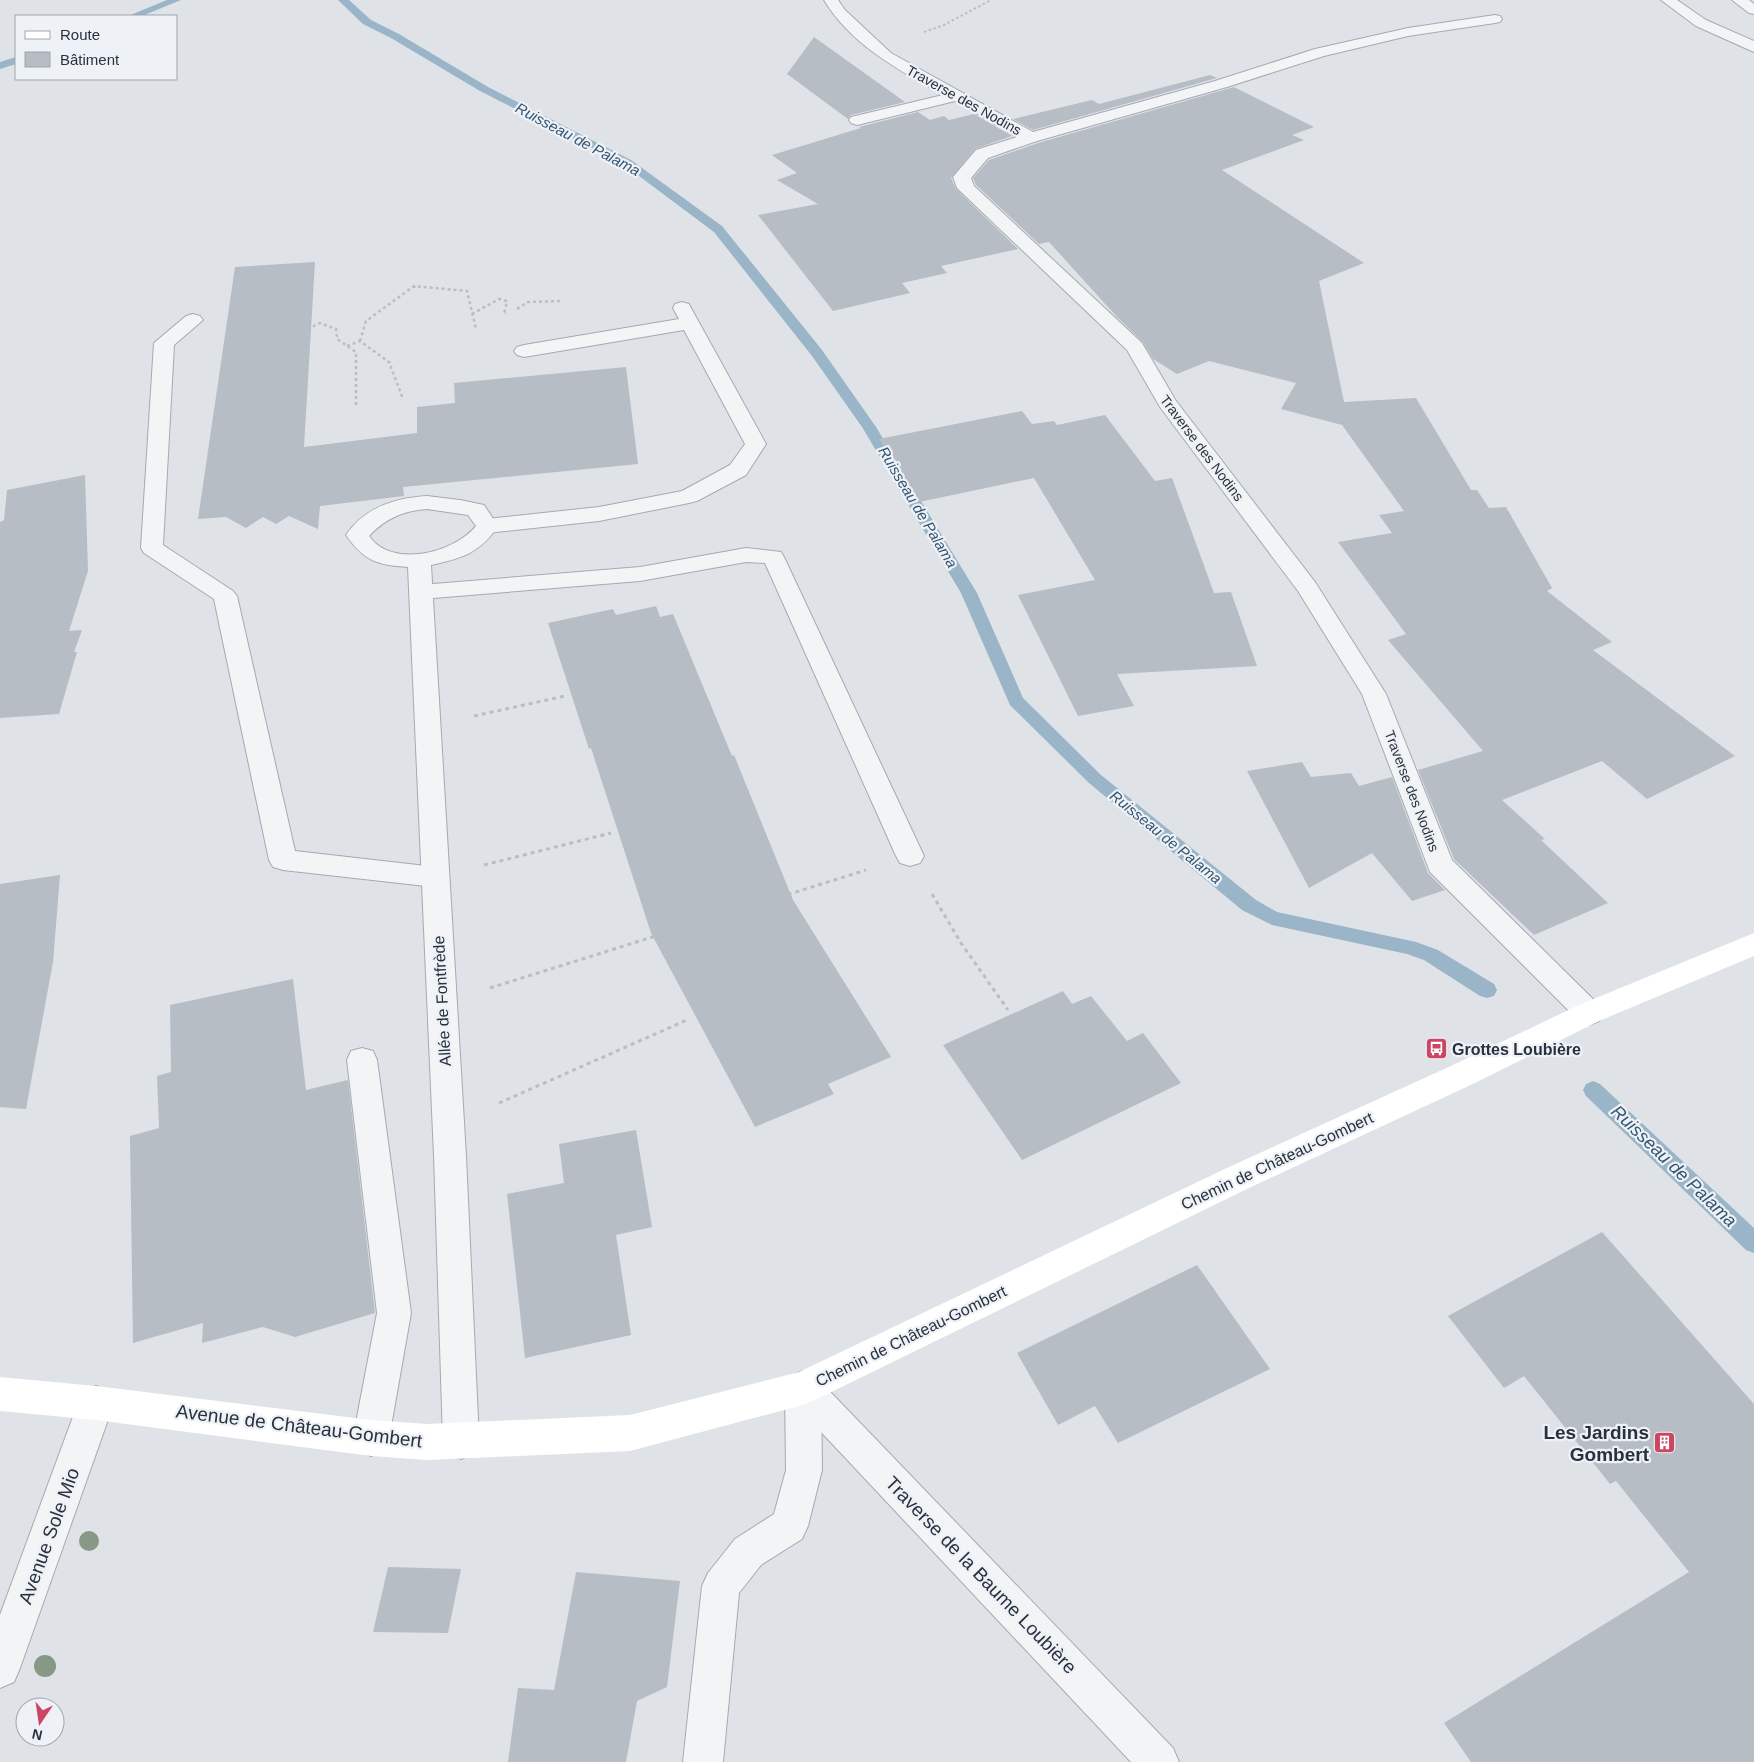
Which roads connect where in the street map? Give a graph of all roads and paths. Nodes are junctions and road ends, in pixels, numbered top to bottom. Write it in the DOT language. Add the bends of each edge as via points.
graph roads {
  1 [pos="831,0"];
  2 [pos="991,0"];
  3 [pos="1668,0"];
  4 [pos="1739,0"];
  5 [pos="1754,10"];
  6 [pos="1495,19"];
  7 [pos="1754,47"];
  8 [pos="877,50"];
  9 [pos="958,96"];
  10 [pos="858,120"];
  11 [pos="1031,138"];
  12 [pos="193,320"];
  13 [pos="476,330"];
  14 [pos="360,341"];
  15 [pos="164,343"];
  16 [pos="347,346"];
  17 [pos="524,351"];
  18 [pos="403,399"];
  19 [pos="356,405"];
  20 [pos="488,526"];
  21 [pos="419,561"];
  22 [pos="421,592"];
  23 [pos="565,696"];
  24 [pos="427,726"];
  25 [pos="612,833"];
  26 [pos="910,856"];
  27 [pos="435,877"];
  28 [pos="1754,944"];
  29 [pos="442,1004"];
  30 [pos="1008,1010"];
  31 [pos="1589,1013"];
  32 [pos="688,1020"];
  33 [pos="362,1060"];
  34 [pos="448,1125"];
  35 [pos="803,1388"];
  36 [pos="0,1394"];
  37 [pos="96,1402"];
  38 [pos="371,1438"];
  39 [pos="461,1441"];
  40 [pos="0,1668"];
  41 [pos="703,1762"];
  42 [pos="1159,1762"];
  1 -- 8 [label="street, Traverse des Nodins" via="839,13"];
  2 -- 8 [label="path" via="944,25"];
  3 -- 7 [label="street" via="1701,23"];
  4 -- 5 [label="street"];
  6 -- 11 [label="street" via="1408,32 1320,52"];
  8 -- 9 [label="street, Traverse des Nodins"];
  9 -- 10 [label="street"];
  9 -- 11 [label="street, Traverse des Nodins"];
  11 -- 31 [label="street, Traverse des Nodins" via="982,154 962,177 966,188 1135,346 1167,403 1307,587 1374,694 1440,865"];
  12 -- 15 [label="street"];
  13 -- 14 [label="path" via="466,291 414,286 366,321"];
  14 -- 16 [label="path"];
  14 -- 18 [label="path" via="389,362"];
  15 -- 16 [label="path" via="305,330 320,323 336,329 337,339"];
  15 -- 27 [label="street" via="152,548 225,596 283,860"];
  16 -- 19 [label="path" via="356,352"];
  17 -- 20 [label="street" via="686,316 756,444 738,470 689,496 599,514"];
  20 -- 21 [label="street" via="475,541 453,553"];
  20 -- 21 [label="street" via="476,510 448,503 418,503 384,510 367,522 357,535 365,548 381,558"];
  21 -- 22 [label="street, Allée de Fontfrède"];
  22 -- 24 [label="street, Allée de Fontfrède"];
  22 -- 26 [label="street" via="640,574 746,555 773,557"];
  23 -- 24 [label="path"];
  24 -- 27 [label="street, Allée de Fontfrède"];
  25 -- 27 [label="path"];
  26 -- 29 [label="path"];
  26 -- 30 [label="path" via="961,943"];
  27 -- 29 [label="street, Allée de Fontfrède"];
  28 -- 31 [label="street, Chemin de Château-Gombert"];
  29 -- 34 [label="street, Allée de Fontfrède"];
  31 -- 35 [label="street, Chemin de Château-Gombert"];
  32 -- 34 [label="path"];
  33 -- 38 [label="street" via="394,1313"];
  34 -- 39 [label="street, Allée de Fontfrède"];
  35 -- 39 [label="street, Avenue de Château-Gombert" via="630,1433"];
  35 -- 41 [label="street" via="804,1470 789,1526 748,1552 721,1586"];
  35 -- 42 [label="street, Traverse de la Baume Loubière"];
  36 -- 37 [label="street, Avenue de Château-Gombert"];
  37 -- 38 [label="street, Avenue de Château-Gombert"];
  37 -- 40 [label="street, Avenue Sole Mio"];
  38 -- 39 [label="street, Avenue de Château-Gombert"];
}
